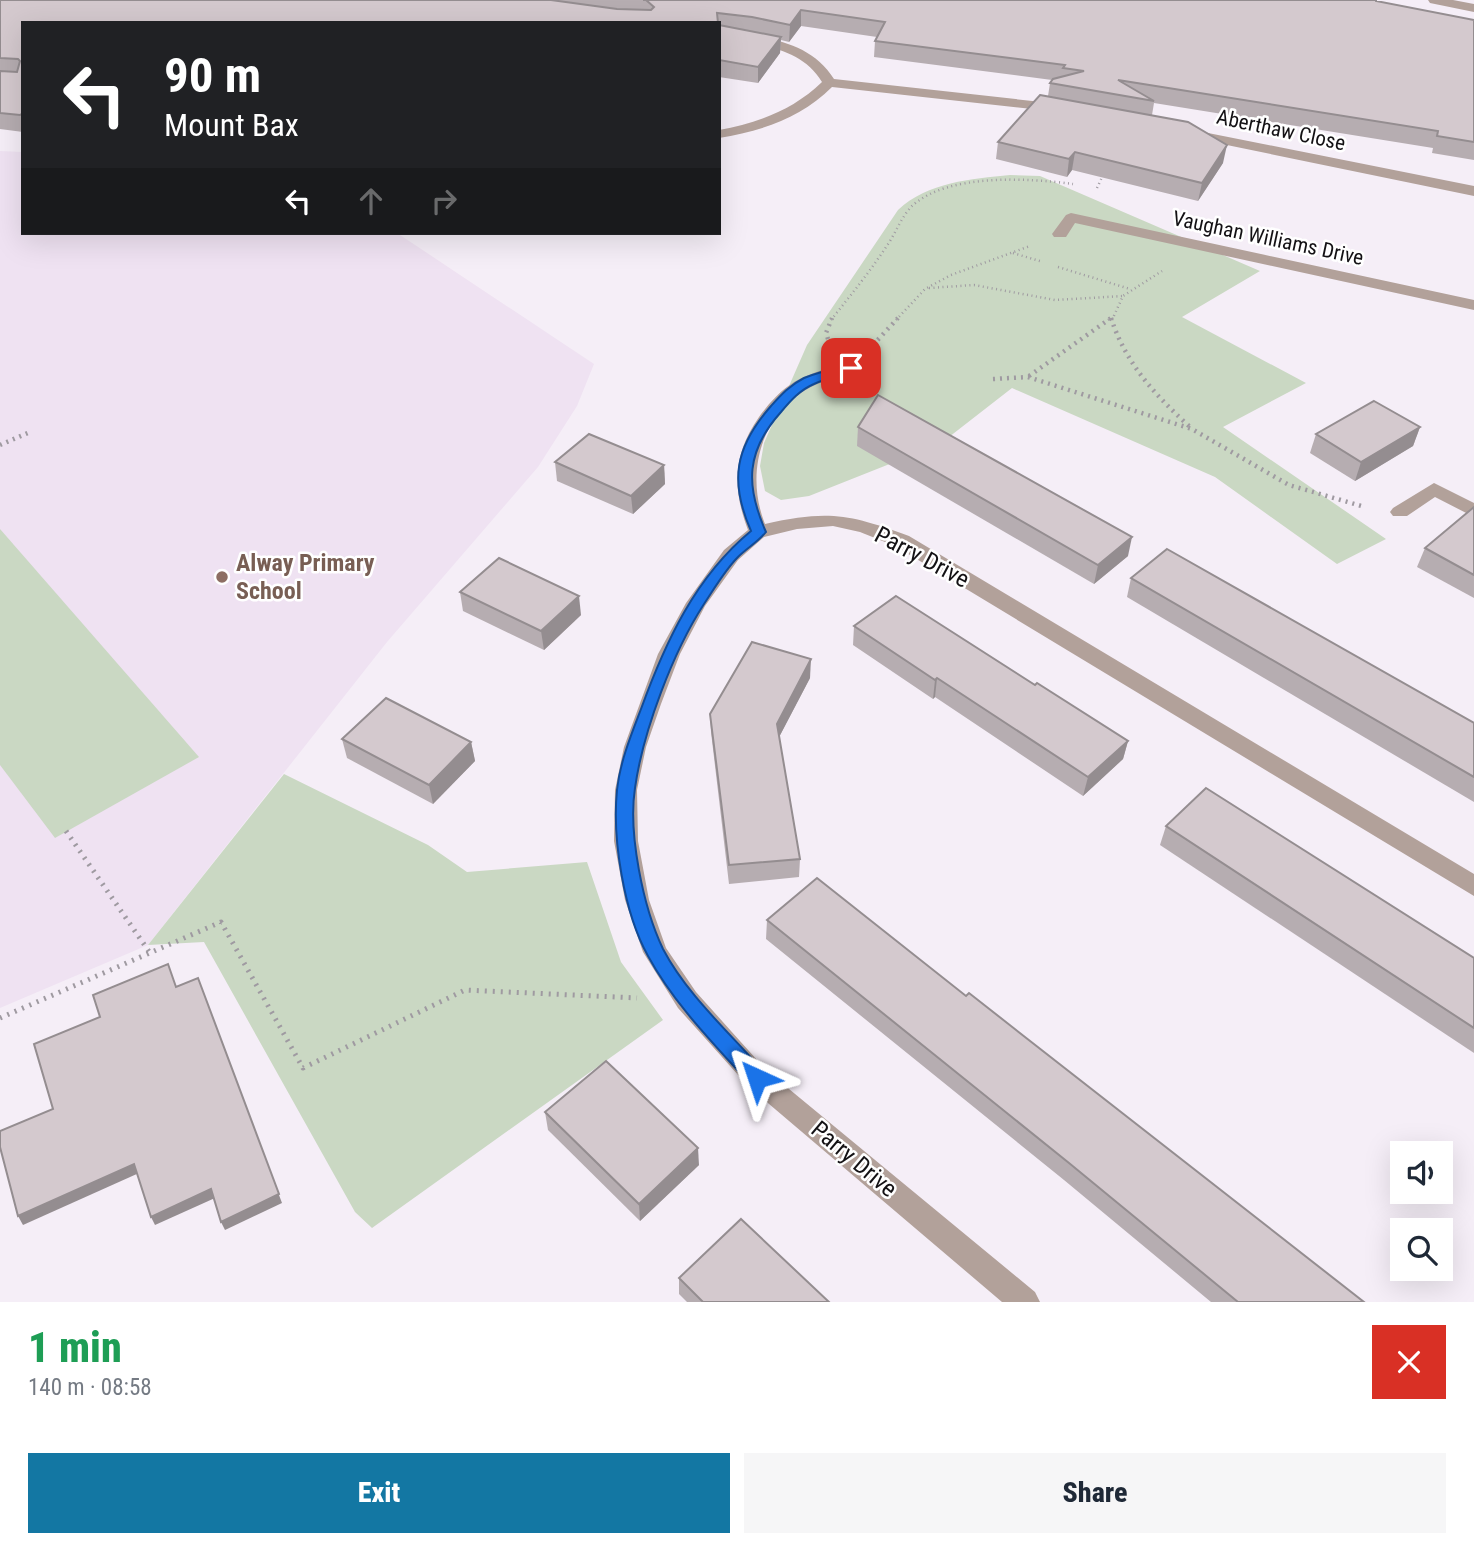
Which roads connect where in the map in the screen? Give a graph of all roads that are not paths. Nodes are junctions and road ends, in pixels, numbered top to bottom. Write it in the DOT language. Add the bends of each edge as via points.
graph roads {
  1 [pos="1434,0"];
  2 [pos="1474,8"];
  3 [pos="721,35"];
  4 [pos="829,83"];
  5 [pos="1070,110"];
  6 [pos="1171,129"];
  7 [pos="721,134"];
  8 [pos="1474,191"];
  9 [pos="1060,234"];
  10 [pos="1474,305"];
  11 [pos="856,363"];
  12 [pos="1474,510"];
  13 [pos="1400,512"];
  14 [pos="758,532"];
  15 [pos="1474,886"];
  16 [pos="1024,1302"];
  1 -- 2 [label="street"];
  3 -- 4 [label="street" via="807,54 822,66"];
  4 -- 5 [label="street"];
  4 -- 7 [label="street" via="815,98 785,114"];
  6 -- 8 [label="street, Aberthaw Close"];
  9 -- 10 [label="street, Vaughan Williams Drive" via="1071,218"];
  11 -- 14 [label="street" via="792,391 759,428 749,447 744,478 747,505"];
  12 -- 13 [label="street" via="1434,489"];
  14 -- 15 [label="street, Parry Drive" via="833,520 901,541"];
  14 -- 16 [label="street, Parry Drive" via="731,555 696,603 669,654 635,747 626,790 626,841 637,901 655,952 687,1000 757,1078"];
}
